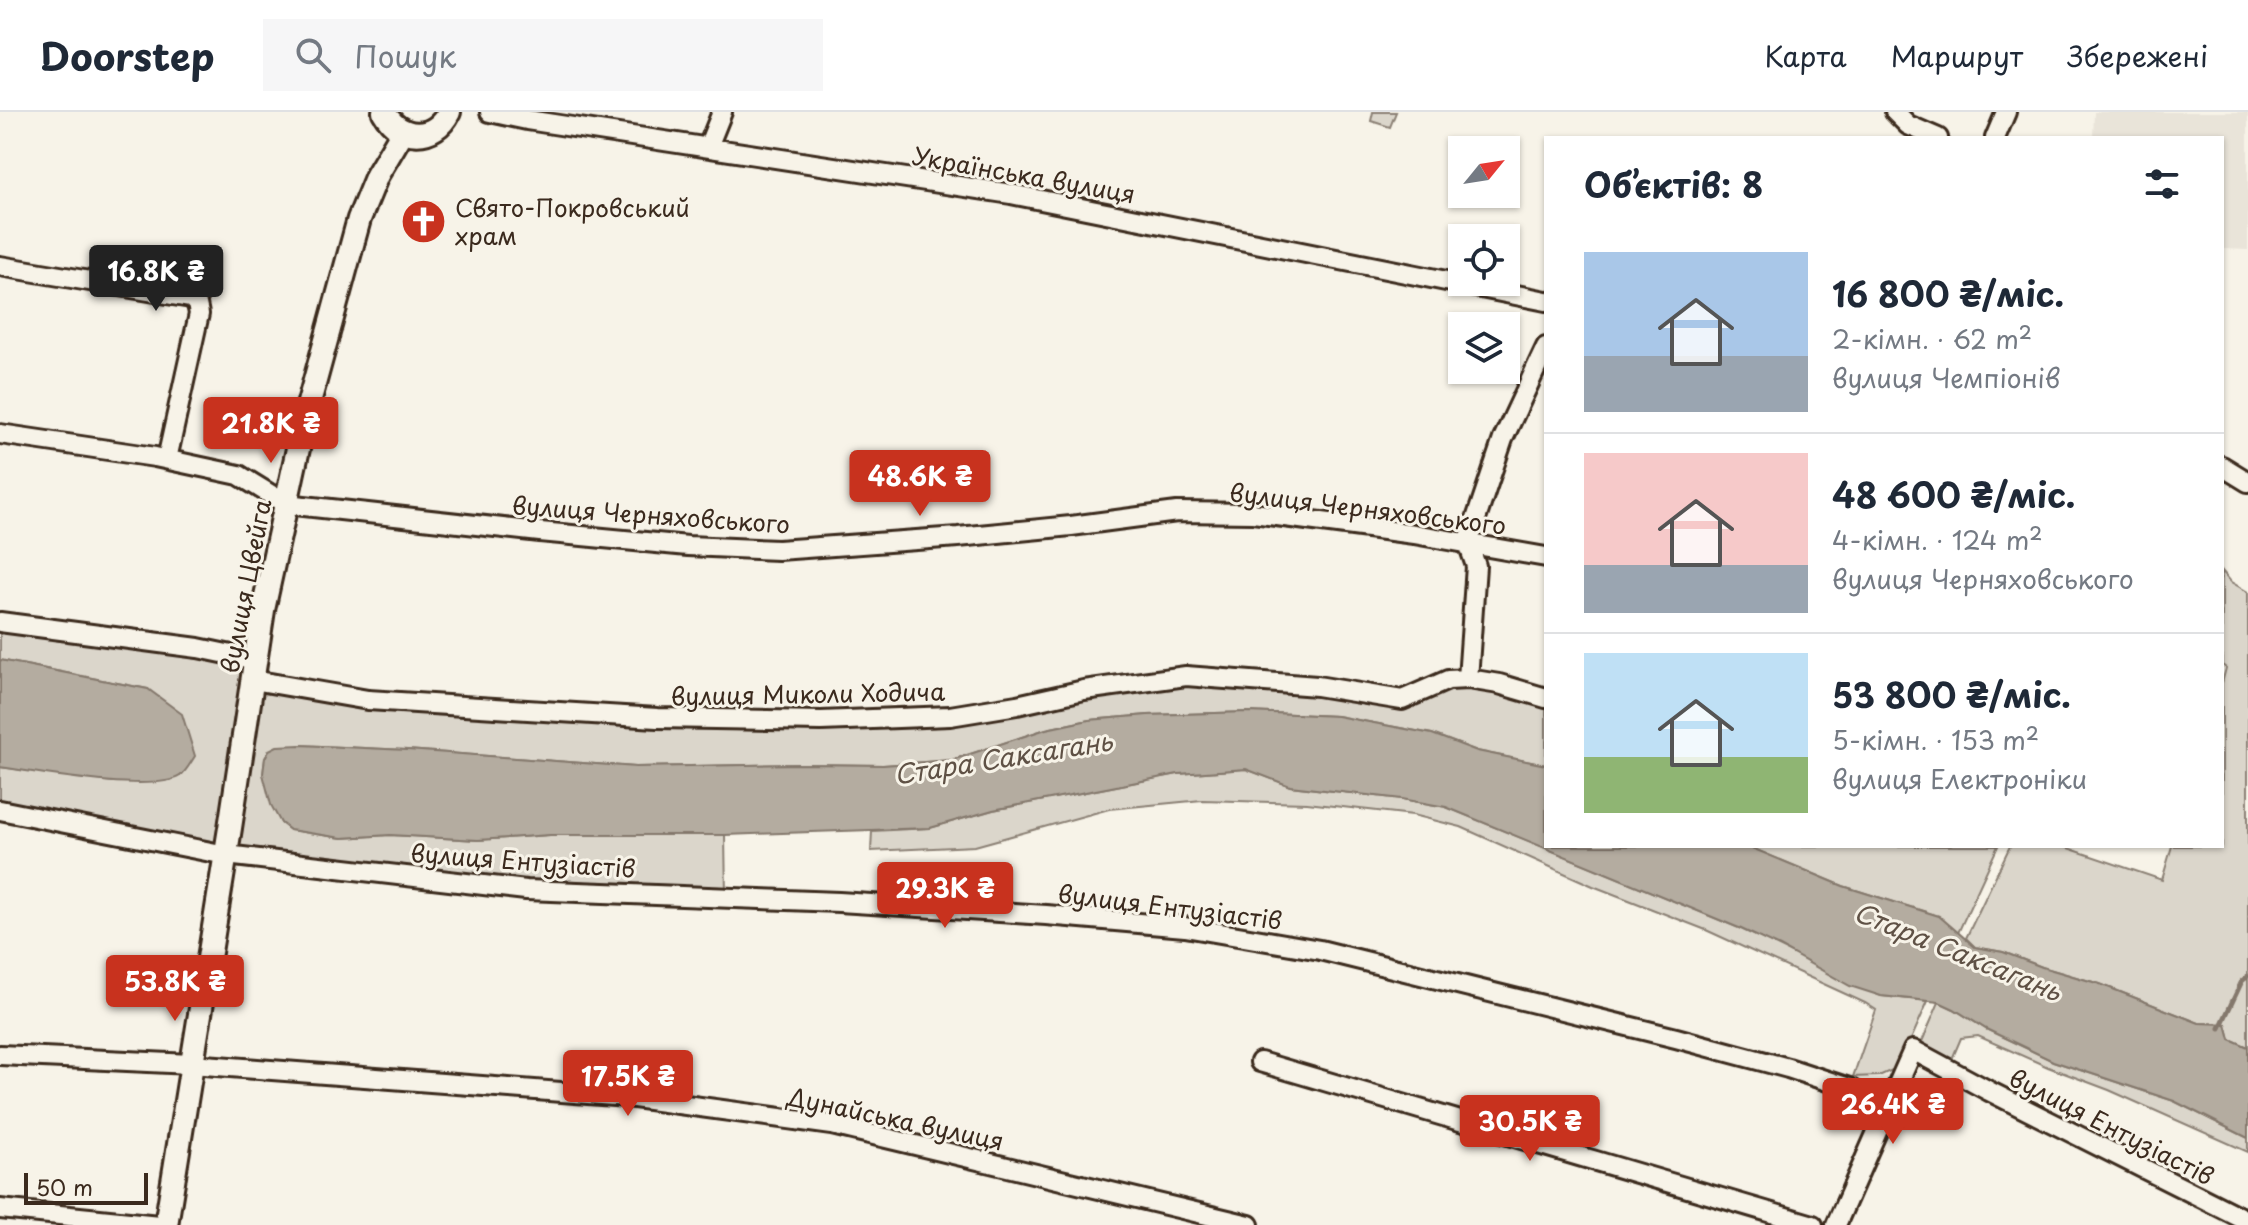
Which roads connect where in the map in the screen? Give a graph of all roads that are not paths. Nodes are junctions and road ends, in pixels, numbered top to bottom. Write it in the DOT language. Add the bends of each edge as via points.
graph roads {
  1 [pos="384,112"];
  2 [pos="449,112"];
  3 [pos="490,112"];
  4 [pos="722,112"];
  5 [pos="1895,112"];
  6 [pos="2006,112"];
  7 [pos="403,131"];
  8 [pos="1933,136"];
  9 [pos="1996,136"];
  10 [pos="708,147"];
  11 [pos="0,266"];
  12 [pos="1544,301"];
  13 [pos="1544,351"];
  14 [pos="0,434"];
  15 [pos="167,459"];
  16 [pos="2224,467"];
  17 [pos="2248,482"];
  18 [pos="286,504"];
  19 [pos="1468,543"];
  20 [pos="1544,557"];
  21 [pos="0,622"];
  22 [pos="255,670"];
  23 [pos="1468,679"];
  24 [pos="1544,697"];
  25 [pos="0,810"];
  26 [pos="226,855"];
  27 [pos="0,1055"];
  28 [pos="1260,1062"];
  29 [pos="191,1064"];
  30 [pos="1886,1109"];
  31 [pos="0,1209"];
  32 [pos="2248,1221"];
  33 [pos="159,1225"];
  34 [pos="166,1225"];
  35 [pos="1249,1225"];
  36 [pos="1813,1225"];
  37 [pos="1836,1225"];
  1 -- 7 [label="main road"];
  2 -- 7 [label="main road" via="434,130"];
  3 -- 10 [label="street, Українська вулиця"];
  4 -- 10 [label="street"];
  5 -- 8 [label="street" via="1903,122"];
  6 -- 9 [label="street"];
  7 -- 18 [label="main road, вулиця Цвейга" via="359,219"];
  10 -- 12 [label="street, Українська вулиця" via="1026,197"];
  11 -- 15 [label="street" via="191,298 197,304"];
  13 -- 19 [label="street" via="1503,439"];
  14 -- 15 [label="street, вулиця Черняховського"];
  15 -- 18 [label="street, вулиця Черняховського" via="239,475"];
  16 -- 17 [label="street"];
  18 -- 19 [label="street, вулиця Черняховського" via="688,546 778,550 958,537 1177,512 1253,513"];
  18 -- 22 [label="main road, вулиця Цвейга"];
  19 -- 20 [label="street, вулиця Черняховського"];
  19 -- 23 [label="street" via="1476,566"];
  21 -- 22 [label="street, вулиця Миколи Ходича" via="198,648"];
  22 -- 23 [label="street, вулиця Миколи Ходича" via="368,700 657,718 821,721 950,716 1186,676 1317,686 1402,700 1448,680"];
  22 -- 26 [label="main road, вулиця Цвейга"];
  23 -- 24 [label="street, вулиця Миколи Ходича"];
  25 -- 26 [label="street, вулиця Ентузіастів"];
  26 -- 29 [label="main road, вулиця Цвейга"];
  26 -- 30 [label="street, вулиця Ентузіастів" via="526,890 839,902 1185,927 1320,950 1676,1038 1849,1088"];
  27 -- 29 [label="street, Дунайська вулиця"];
  28 -- 36 [label="street"];
  29 -- 34 [label="main road, вулиця Цвейга"];
  29 -- 35 [label="street, Дунайська вулиця" via="627,1097 832,1125"];
  30 -- 32 [label="street, вулиця Ентузіастів" via="1913,1050"];
  30 -- 37 [label="street"];
  31 -- 33 [label="street"];
}
